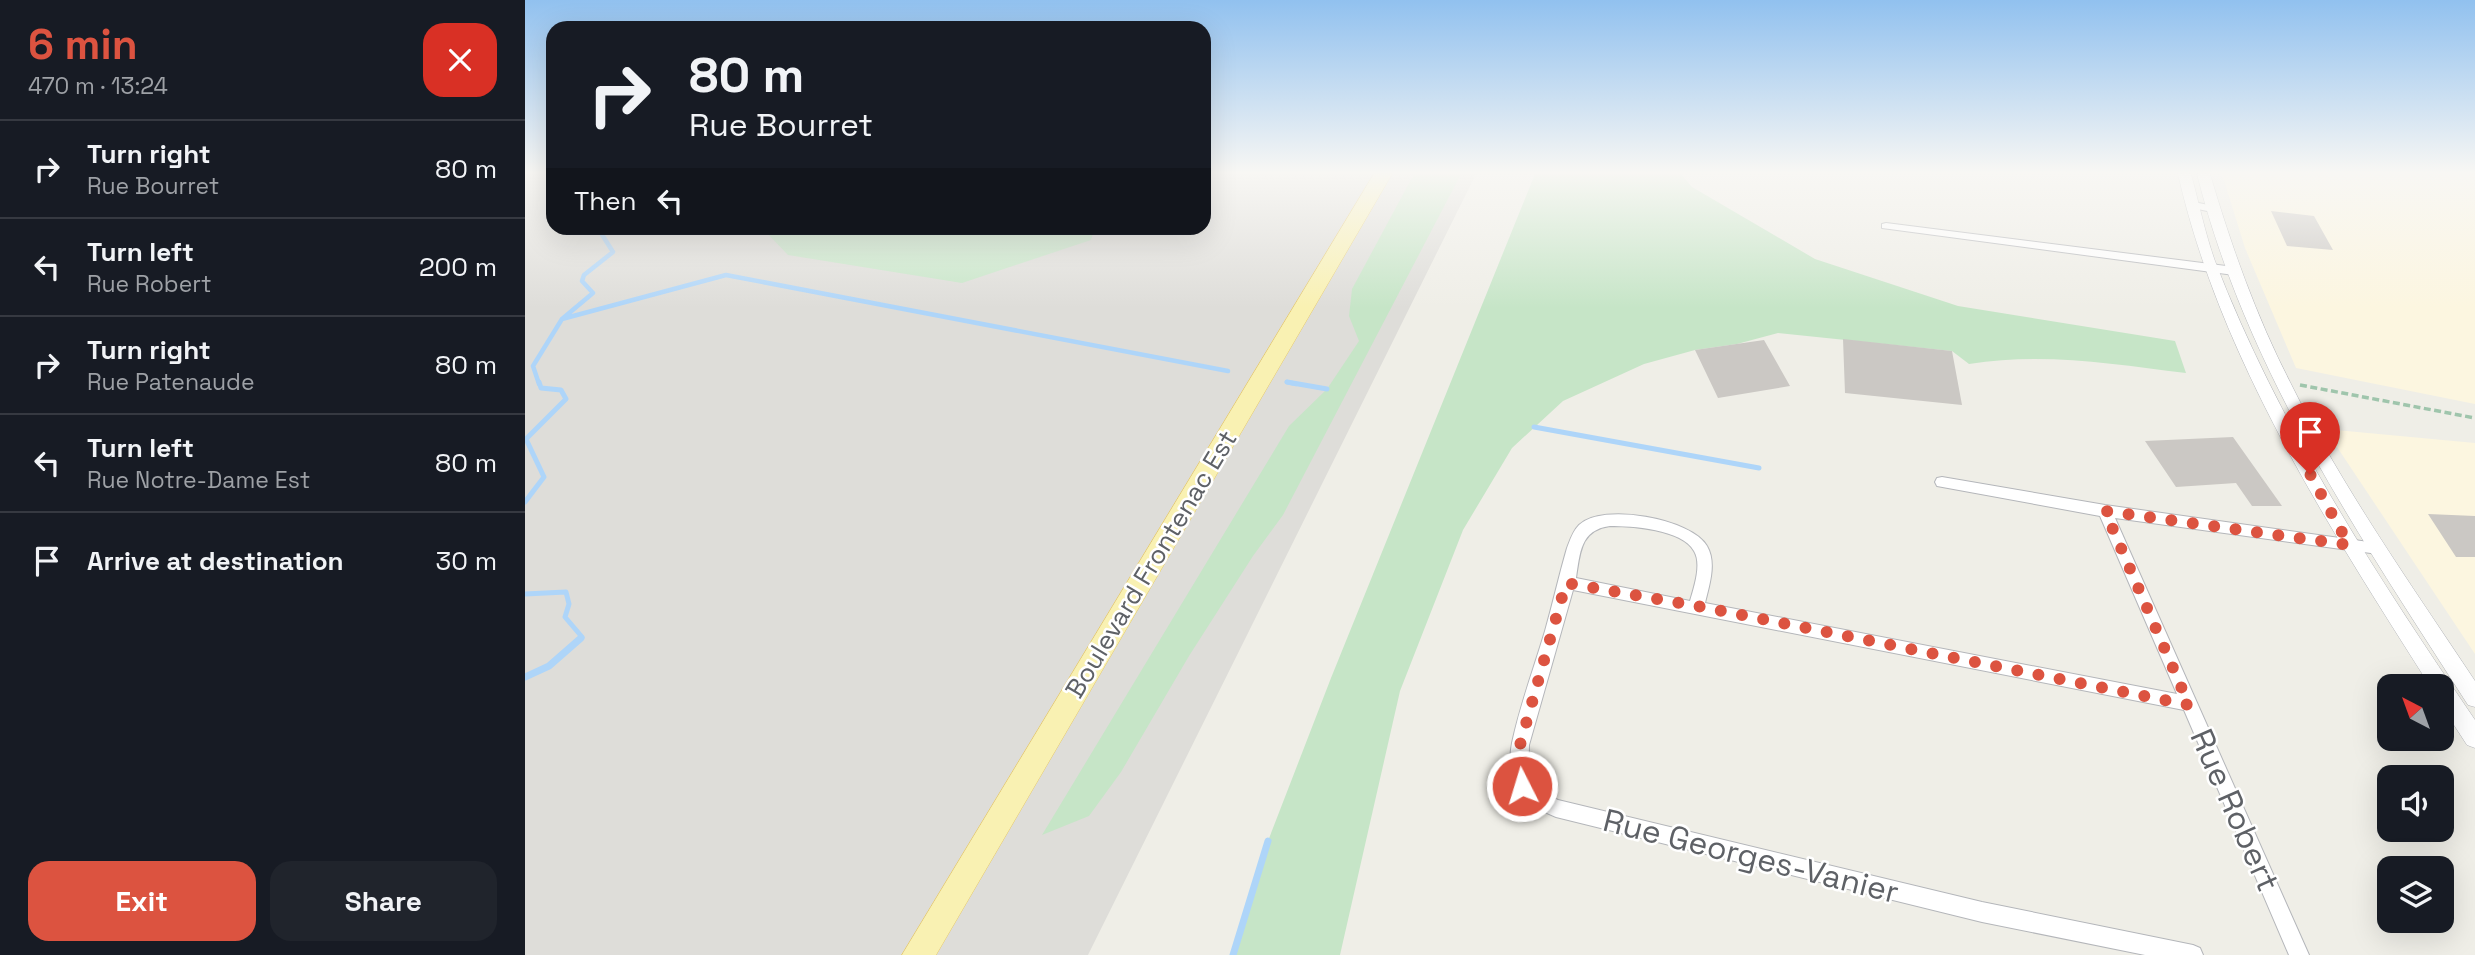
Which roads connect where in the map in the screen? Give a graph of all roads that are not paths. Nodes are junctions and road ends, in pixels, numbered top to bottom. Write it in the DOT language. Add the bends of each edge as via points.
graph roads {
  1 [pos="1356,219"];
  2 [pos="2197,219"];
  3 [pos="2216,219"];
  4 [pos="1886,226"];
  5 [pos="2211,268"];
  6 [pos="2234,271"];
  7 [pos="1942,482"];
  8 [pos="2105,511"];
  9 [pos="2349,545"];
  10 [pos="2378,548"];
  11 [pos="1566,583"];
  12 [pos="1697,606"];
  13 [pos="2433,674"];
  14 [pos="2475,698"];
  15 [pos="2189,705"];
  16 [pos="2454,706"];
  17 [pos="2475,738"];
  18 [pos="918,955"];
  19 [pos="2193,955"];
  20 [pos="2299,955"];
  1 -- 18 [label="main road, Boulevard Frontenac Est"];
  2 -- 5 [label="street"];
  3 -- 6 [label="street"];
  4 -- 5 [label="street"];
  5 -- 6 [label="street"];
  5 -- 9 [label="street" via="2275,410"];
  6 -- 10 [label="street" via="2296,410"];
  7 -- 8 [label="street"];
  8 -- 9 [label="street"];
  8 -- 15 [label="street, Rue Robert"];
  9 -- 10 [label="street"];
  9 -- 13 [label="street"];
  10 -- 14 [label="street"];
  11 -- 12 [label="street"];
  11 -- 12 [label="street, Rue Georges-Vanier" via="1585,527 1611,518 1691,536 1700,545 1705,559"];
  11 -- 19 [label="street, Rue Georges-Vanier" via="1520,745 1522,786 1533,798 1556,808 1969,909"];
  12 -- 15 [label="street"];
  15 -- 20 [label="street, Rue Robert"];
  16 -- 17 [label="street"];
}
